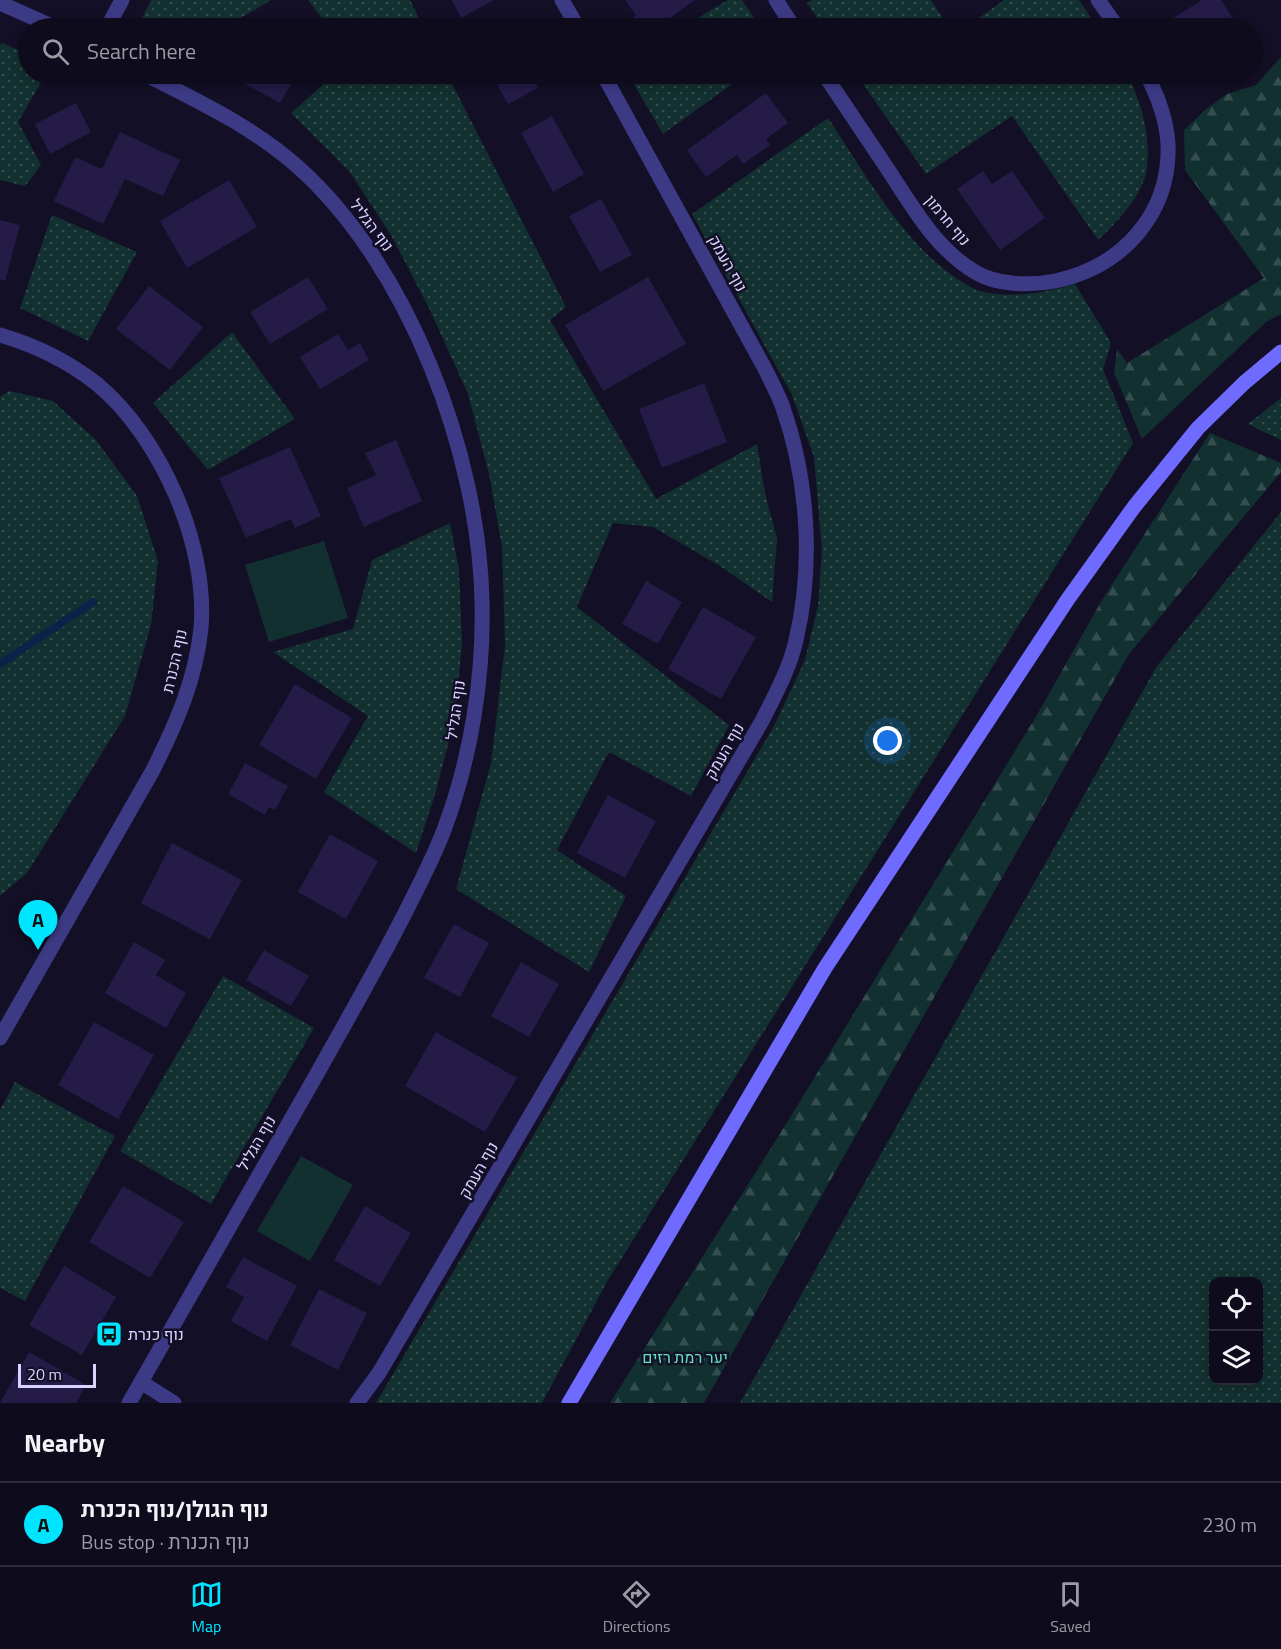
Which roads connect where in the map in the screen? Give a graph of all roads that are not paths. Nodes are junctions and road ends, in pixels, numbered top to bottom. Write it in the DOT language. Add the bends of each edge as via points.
graph roads {
  1 [pos="122,0"];
  2 [pos="562,0"];
  3 [pos="776,0"];
  4 [pos="1098,0"];
  5 [pos="0,3"];
  6 [pos="34,18"];
  7 [pos="112,18"];
  8 [pos="572,18"];
  9 [pos="788,18"];
  10 [pos="1111,18"];
  11 [pos="166,84"];
  12 [pos="608,84"];
  13 [pos="831,84"];
  14 [pos="1150,84"];
  15 [pos="0,335"];
  16 [pos="1281,352"];
  17 [pos="0,1038"];
  18 [pos="141,1382"];
  19 [pos="129,1403"];
  20 [pos="174,1403"];
  21 [pos="357,1403"];
  22 [pos="569,1403"];
  1 -- 7 [label="street"];
  2 -- 8 [label="street"];
  3 -- 9 [label="street"];
  4 -- 10 [label="street"];
  5 -- 6 [label="street"];
  11 -- 18 [label="street, נוף הגליל" via="267,141 330,200 379,264 424,348 454,435 474,518 482,602 481,648 467,750 435,852 378,967"];
  12 -- 21 [label="street, נוף העמק" via="782,403 802,483 806,524 805,584 796,642 762,721 379,1373"];
  13 -- 14 [label="street, נוף חרמון" via="918,214 955,259 1000,281 1046,283 1070,278 1115,256 1151,216 1161,195 1168,142"];
  15 -- 17 [label="street, נוף הכנרת" via="37,348 79,372 104,391 140,430 162,465 188,527 201,597 201,626 188,692 171,734"];
  16 -- 22 [label="main road" via="1198,428 1134,507 1068,599 825,968"];
  18 -- 19 [label="street, נוף הגליל"];
  18 -- 20 [label="street"];
}
